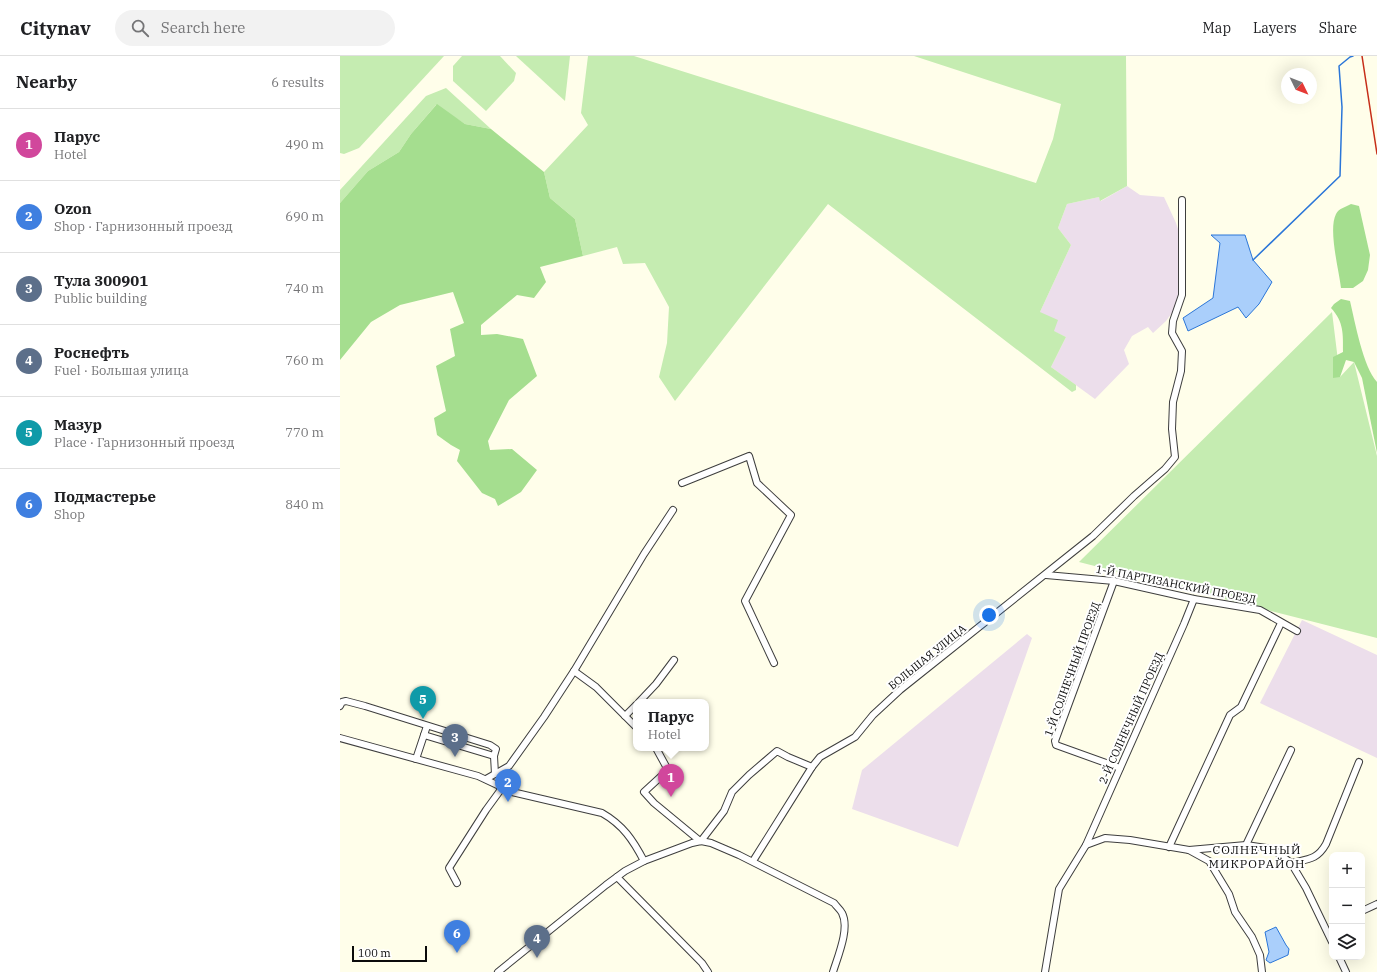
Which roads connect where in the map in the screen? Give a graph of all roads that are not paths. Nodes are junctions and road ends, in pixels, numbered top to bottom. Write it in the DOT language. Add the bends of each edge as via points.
graph roads {
  1 [pos="1182,200"];
  2 [pos="682,483"];
  3 [pos="673,510"];
  4 [pos="1046,575"];
  5 [pos="1114,581"];
  6 [pos="1194,598"];
  7 [pos="1281,623"];
  8 [pos="1297,631"];
  9 [pos="674,660"];
  10 [pos="774,663"];
  11 [pos="574,671"];
  12 [pos="642,699"];
  13 [pos="340,706"];
  14 [pos="633,708"];
  15 [pos="625,716"];
  16 [pos="633,724"];
  17 [pos="427,726"];
  18 [pos="424,735"];
  19 [pos="340,738"];
  20 [pos="1291,750"];
  21 [pos="658,751"];
  22 [pos="494,756"];
  23 [pos="416,759"];
  24 [pos="1359,762"];
  25 [pos="812,767"];
  26 [pos="1120,768"];
  27 [pos="495,774"];
  28 [pos="486,779"];
  29 [pos="502,788"];
  30 [pos="700,841"];
  31 [pos="1086,845"];
  32 [pos="1246,845"];
  33 [pos="1169,847"];
  34 [pos="1189,850"];
  35 [pos="753,861"];
  36 [pos="644,862"];
  37 [pos="1291,863"];
  38 [pos="617,877"];
  39 [pos="457,883"];
  40 [pos="1377,904"];
  41 [pos="1365,910"];
  42 [pos="1329,926"];
  43 [pos="1325,928"];
  44 [pos="1329,936"];
  45 [pos="1340,960"];
  46 [pos="498,972"];
  47 [pos="708,972"];
  48 [pos="833,972"];
  49 [pos="1045,972"];
  50 [pos="1262,972"];
  51 [pos="1346,972"];
  1 -- 4 [label="street, БОЛЬШАЯ УЛИЦА" via="1182,295 1173,320 1172,332 1182,351 1182,371 1173,402 1172,430 1175,457 1093,536"];
  2 -- 10 [label="street" via="749,456 757,483 792,515 744,601"];
  3 -- 11 [label="street"];
  4 -- 5 [label="street, 1-Й ПАРТИЗАНСКИЙ ПРОЕЗД"];
  4 -- 25 [label="street, БОЛЬШАЯ УЛИЦА" via="900,690 873,715 855,737 820,757"];
  5 -- 6 [label="street, 1-Й ПАРТИЗАНСКИЙ ПРОЕЗД"];
  5 -- 26 [label="street, 1-Й СОЛНЕЧНЫЙ ПРОЕЗД" via="1055,742"];
  6 -- 7 [label="street, 1-Й ПАРТИЗАНСКИЙ ПРОЕЗД" via="1260,610"];
  6 -- 26 [label="street, 2-Й СОЛНЕЧНЫЙ ПРОЕЗД"];
  7 -- 8 [label="street, 1-Й ПАРТИЗАНСКИЙ ПРОЕЗД"];
  7 -- 33 [label="street" via="1241,707 1230,715"];
  9 -- 12 [label="street"];
  11 -- 15 [label="street" via="596,687"];
  11 -- 27 [label="street" via="509,766"];
  13 -- 17 [label="street" via="342,702 348,702"];
  14 -- 15 [label="street"];
  15 -- 16 [label="street"];
  17 -- 18 [label="street"];
  17 -- 22 [label="street" via="490,745 496,749"];
  18 -- 22 [label="street"];
  18 -- 23 [label="street"];
  19 -- 23 [label="street"];
  20 -- 32 [label="street"];
  21 -- 30 [label="street" via="668,770 644,792"];
  22 -- 27 [label="street"];
  23 -- 28 [label="street"];
  24 -- 37 [label="street" via="1321,853"];
  25 -- 30 [label="street" via="777,751 732,792 724,811"];
  25 -- 35 [label="street, БОЛЬШАЯ УЛИЦА"];
  26 -- 31 [label="street, 2-Й СОЛНЕЧНЫЙ ПРОЕЗД"];
  27 -- 28 [label="street"];
  28 -- 29 [label="street"];
  29 -- 36 [label="street" via="602,813 622,828"];
  29 -- 39 [label="street" via="449,868"];
  30 -- 35 [label="street" via="712,843"];
  30 -- 36 [label="street"];
  31 -- 33 [label="street" via="1105,838"];
  31 -- 49 [label="street, 2-Й СОЛНЕЧНЫЙ ПРОЕЗД" via="1059,889"];
  32 -- 34 [label="street"];
  32 -- 37 [label="street" via="1273,849"];
  33 -- 34 [label="street"];
  34 -- 50 [label="street" via="1209,861 1229,894 1235,912 1252,937 1260,955"];
  35 -- 48 [label="street" via="834,903 842,913 845,923 843,938"];
  36 -- 38 [label="street"];
  37 -- 43 [label="street"];
  38 -- 46 [label="street"];
  38 -- 47 [label="street"];
  40 -- 41 [label="street"];
  42 -- 43 [label="street"];
  43 -- 44 [label="street"];
  45 -- 51 [label="street"];
}
